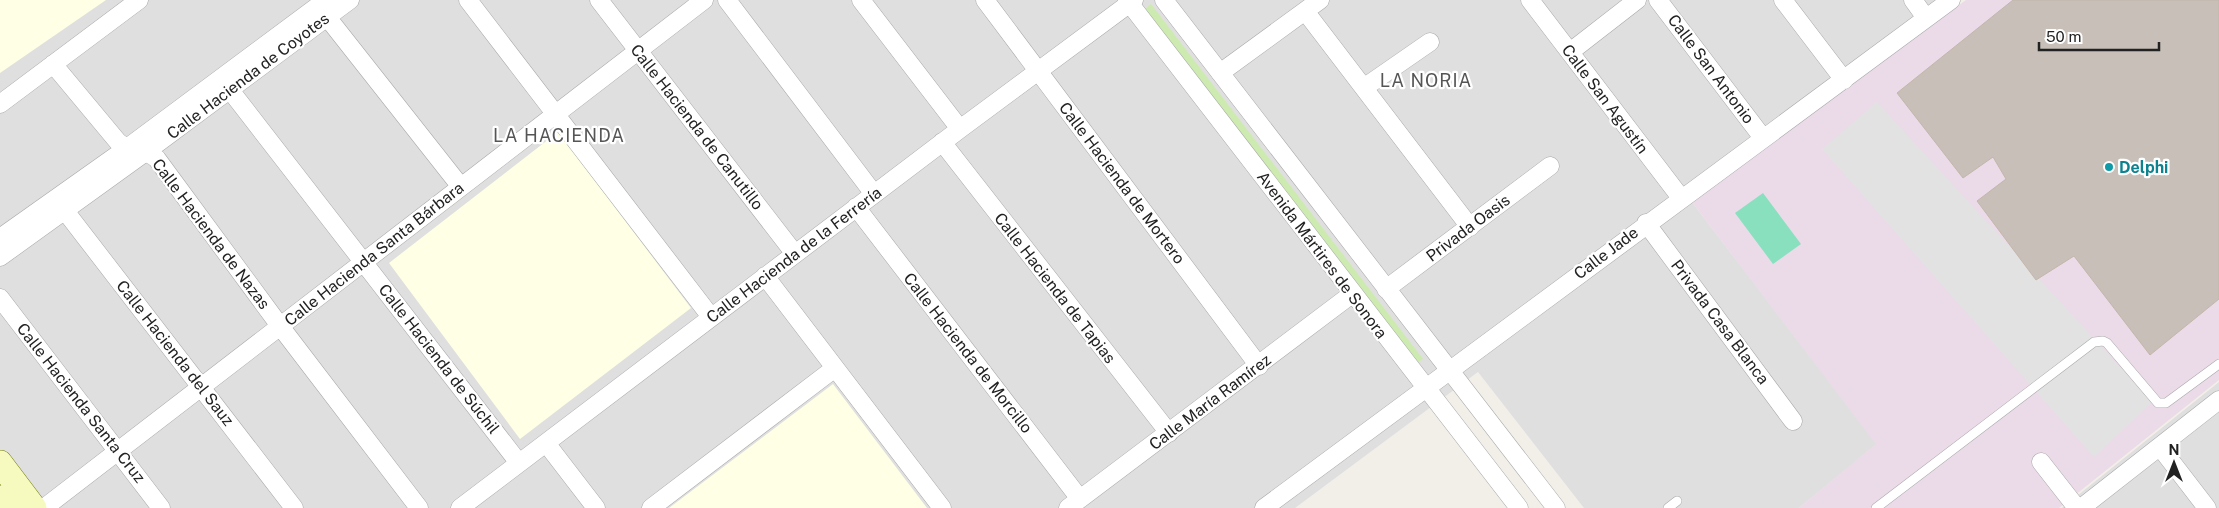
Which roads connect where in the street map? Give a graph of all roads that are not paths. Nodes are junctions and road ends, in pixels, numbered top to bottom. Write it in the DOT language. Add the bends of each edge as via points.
graph roads {
  1 [pos="139,0"];
  2 [pos="350,0"];
  3 [pos="468,0"];
  4 [pos="599,0"];
  5 [pos="704,0"];
  6 [pos="726,0"];
  7 [pos="861,0"];
  8 [pos="985,0"];
  9 [pos="1164,0"];
  10 [pos="1320,0"];
  11 [pos="1530,0"];
  12 [pos="1637,0"];
  13 [pos="1658,0"];
  14 [pos="1783,0"];
  15 [pos="1913,0"];
  16 [pos="1951,0"];
  17 [pos="1130,1"];
  18 [pos="326,8"];
  19 [pos="1305,11"];
  20 [pos="1926,18"];
  21 [pos="1430,42"];
  22 [pos="638,51"];
  23 [pos="1570,52"];
  24 [pos="54,64"];
  25 [pos="1037,71"];
  26 [pos="1220,73"];
  27 [pos="1844,80"];
  28 [pos="1365,87"];
  29 [pos="230,90"];
  30 [pos="0,104"];
  31 [pos="556,114"];
  32 [pos="960,129"];
  33 [pos="1763,138"];
  34 [pos="942,142"];
  35 [pos="127,148"];
  36 [pos="147,152"];
  37 [pos="1550,166"];
  38 [pos="460,187"];
  39 [pos="874,194"];
  40 [pos="1681,198"];
  41 [pos="61,204"];
  42 [pos="856,208"];
  43 [pos="1646,223"];
  44 [pos="1470,226"];
  45 [pos="0,238"];
  46 [pos="795,254"];
  47 [pos="0,257"];
  48 [pos="364,262"];
  49 [pos="765,276"];
  50 [pos="1386,289"];
  51 [pos="1352,294"];
  52 [pos="0,298"];
  53 [pos="711,317"];
  54 [pos="280,326"];
  55 [pos="2219,364"];
  56 [pos="1259,366"];
  57 [pos="835,368"];
  58 [pos="1449,370"];
  59 [pos="201,387"];
  60 [pos="1425,389"];
  61 [pos="2219,400"];
  62 [pos="1793,421"];
  63 [pos="1169,433"];
  64 [pos="546,443"];
  65 [pos="2160,447"];
  66 [pos="118,451"];
  67 [pos="2041,462"];
  68 [pos="0,463"];
  69 [pos="519,463"];
  70 [pos="0,498"];
  71 [pos="1677,501"];
  72 [pos="1074,503"];
  73 [pos="8,508"];
  74 [pos="34,508"];
  75 [pos="44,508"];
  76 [pos="161,508"];
  77 [pos="294,508"];
  78 [pos="420,508"];
  79 [pos="460,508"];
  80 [pos="596,508"];
  81 [pos="651,508"];
  82 [pos="942,508"];
  83 [pos="1264,508"];
  84 [pos="1519,508"];
  85 [pos="1556,508"];
  86 [pos="1668,508"];
  87 [pos="1876,508"];
  88 [pos="2077,508"];
  89 [pos="2081,508"];
  90 [pos="2207,508"];
  1 -- 24 [label="street"];
  2 -- 18 [label="street, Calle Hacienda de Coyotes"];
  3 -- 31 [label="street"];
  4 -- 22 [label="street, Calle Hacienda de Canutillo"];
  5 -- 22 [label="street, Calle Hacienda Santa Bárbara"];
  6 -- 39 [label="street"];
  7 -- 32 [label="street"];
  8 -- 25 [label="street, Calle Hacienda de Mortero"];
  9 -- 26 [label="street, Avenida Mártires de Sonora"];
  10 -- 19 [label="street"];
  11 -- 23 [label="street, Calle San Agustín"];
  12 -- 23 [label="street"];
  13 -- 33 [label="street, Calle San Antonio"];
  14 -- 27 [label="street"];
  15 -- 20 [label="street"];
  16 -- 20 [label="street, Calle Jade"];
  17 -- 25 [label="street, Calle Hacienda de la Ferrería"];
  17 -- 51 [label="street, Avenida Mártires de Sonora"];
  18 -- 29 [label="street, Calle Hacienda de Coyotes"];
  18 -- 35 [label="street, Calle Hacienda de Coyotes"];
  18 -- 38 [label="street"];
  19 -- 26 [label="street"];
  19 -- 28 [label="street"];
  20 -- 27 [label="street, Calle Jade"];
  21 -- 28 [label="street"];
  22 -- 31 [label="street, Calle Hacienda Santa Bárbara"];
  22 -- 46 [label="street, Calle Hacienda de Canutillo"];
  23 -- 40 [label="street, Calle San Agustín"];
  24 -- 30 [label="street"];
  24 -- 35 [label="street" via="118,142"];
  25 -- 32 [label="street, Calle Hacienda de la Ferrería"];
  25 -- 56 [label="street, Calle Hacienda de Mortero"];
  26 -- 50 [label="street, Avenida Mártires de Sonora"];
  27 -- 33 [label="street, Calle Jade"];
  28 -- 44 [label="street"];
  29 -- 36 [label="street, Calle Hacienda de Coyotes"];
  29 -- 48 [label="street, Calle Hacienda de Súchil"];
  31 -- 38 [label="street, Calle Hacienda Santa Bárbara"];
  31 -- 53 [label="street"];
  32 -- 34 [label="street, Calle Hacienda de la Ferrería"];
  33 -- 40 [label="street, Calle Jade"];
  34 -- 39 [label="street, Calle Hacienda de la Ferrería"];
  34 -- 63 [label="street, Calle Hacienda de Tapias"];
  35 -- 36 [label="street"];
  35 -- 41 [label="street, Calle Hacienda de Coyotes"];
  36 -- 41 [label="street, Calle Hacienda de Coyotes"];
  36 -- 54 [label="street, Calle Hacienda de Nazas" via="158,159"];
  37 -- 44 [label="street, Privada Oasis"];
  38 -- 48 [label="street, Calle Hacienda Santa Bárbara"];
  39 -- 42 [label="street, Calle Hacienda de la Ferrería"];
  40 -- 43 [label="street, Calle Jade"];
  41 -- 45 [label="street, Calle Hacienda de Coyotes"];
  41 -- 47 [label="street, Calle Hacienda de Coyotes"];
  41 -- 59 [label="street, Calle Hacienda del Sauz"];
  42 -- 46 [label="street, Calle Hacienda de la Ferrería"];
  42 -- 72 [label="street, Calle Hacienda de Morcillo"];
  43 -- 58 [label="street, Calle Jade"];
  43 -- 62 [label="street, Privada Casa Blanca"];
  44 -- 50 [label="street, Privada Oasis"];
  46 -- 49 [label="street, Calle Hacienda de la Ferrería"];
  48 -- 54 [label="street, Calle Hacienda Santa Bárbara"];
  48 -- 69 [label="street, Calle Hacienda de Súchil"];
  49 -- 53 [label="street, Calle Hacienda de la Ferrería"];
  49 -- 57 [label="street"];
  50 -- 58 [label="street, Avenida Mártires de Sonora"];
  51 -- 56 [label="street, Calle María Ramírez"];
  51 -- 60 [label="street, Avenida Mártires de Sonora"];
  52 -- 66 [label="street, Calle Hacienda Santa Cruz"];
  53 -- 64 [label="street, Calle Hacienda de la Ferrería"];
  54 -- 59 [label="street, Calle Hacienda Santa Bárbara"];
  54 -- 78 [label="street, Calle Hacienda de Nazas"];
  55 -- 87 [label="lane" via="2166,403 2158,403 2107,343 2094,342"];
  56 -- 63 [label="street, Calle María Ramírez"];
  57 -- 81 [label="street"];
  57 -- 82 [label="street"];
  58 -- 60 [label="street, Calle Jade"];
  58 -- 85 [label="street, Avenida Mártires de Sonora"];
  59 -- 66 [label="street, Calle Hacienda Santa Bárbara"];
  59 -- 77 [label="street, Calle Hacienda del Sauz"];
  60 -- 83 [label="street, Calle Jade"];
  60 -- 84 [label="street, Avenida Mártires de Sonora"];
  61 -- 65 [label="street"];
  63 -- 72 [label="street, Calle María Ramírez"];
  64 -- 69 [label="street, Calle Hacienda de la Ferrería"];
  64 -- 80 [label="street"];
  65 -- 89 [label="street"];
  65 -- 90 [label="street"];
  66 -- 75 [label="street, Calle Hacienda Santa Bárbara"];
  66 -- 76 [label="street, Calle Hacienda Santa Cruz"];
  67 -- 88 [label="street"];
  68 -- 74 [label="street"];
  69 -- 79 [label="street, Calle Hacienda de la Ferrería"];
  70 -- 73 [label="street"];
  71 -- 86 [label="lane"];
}
